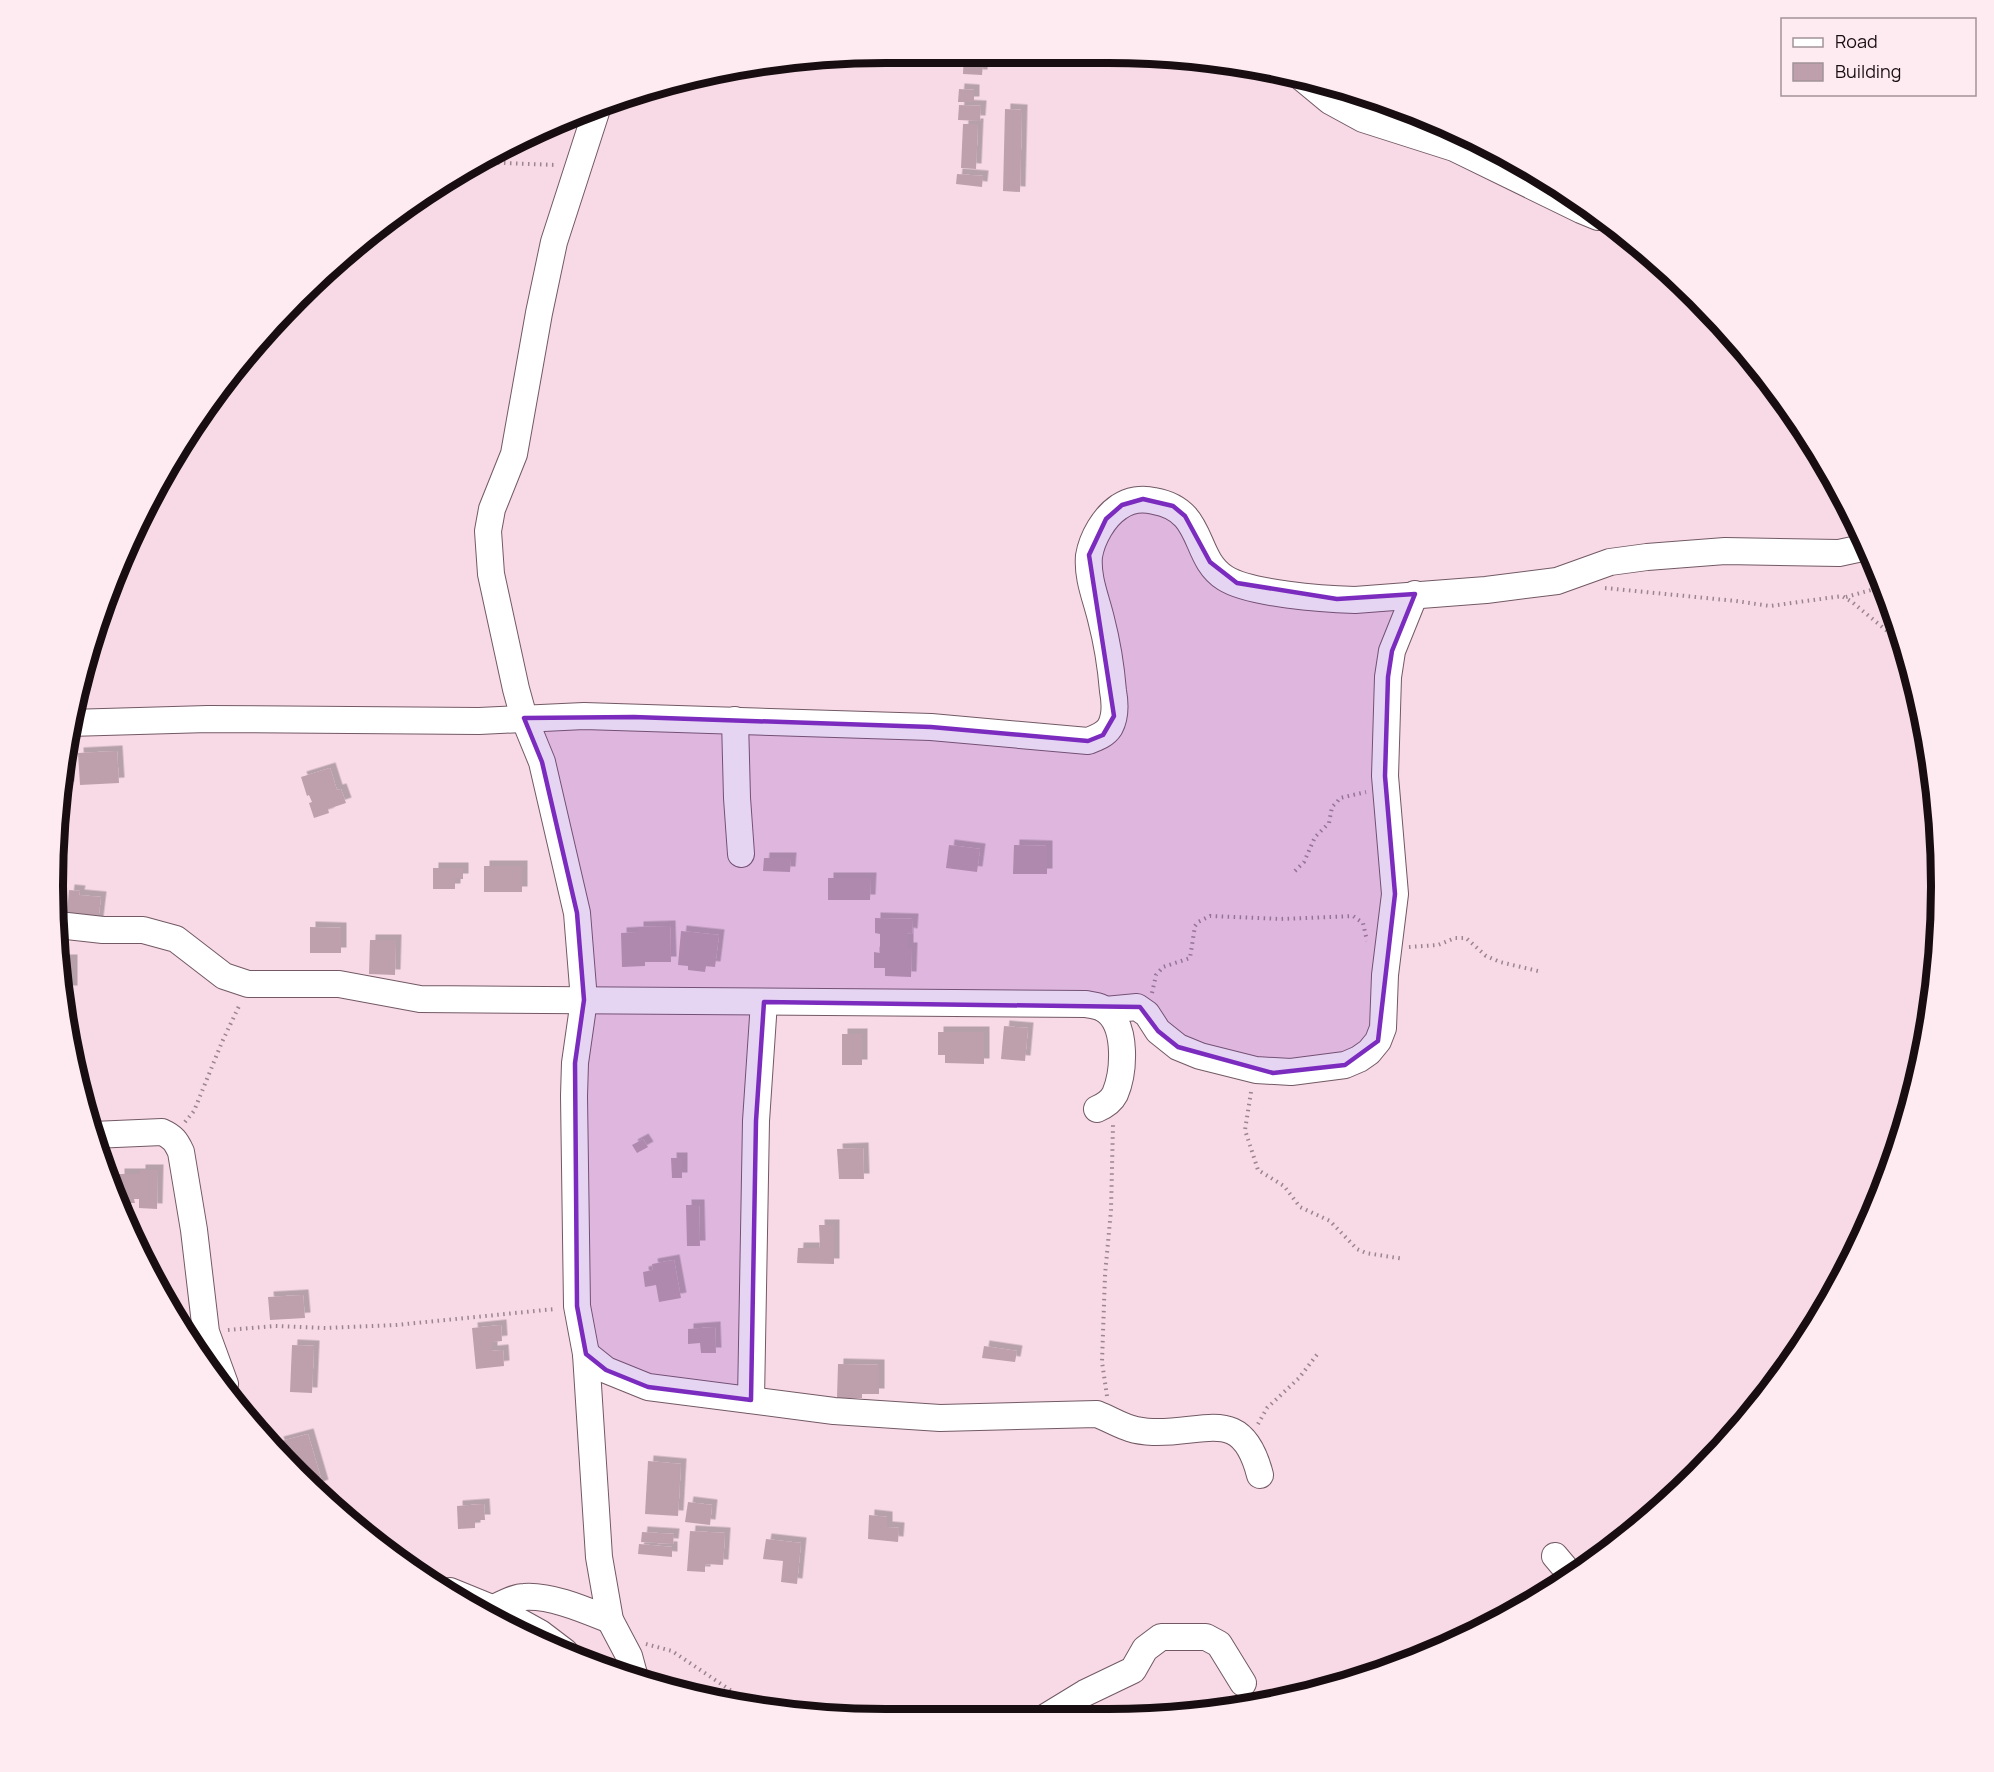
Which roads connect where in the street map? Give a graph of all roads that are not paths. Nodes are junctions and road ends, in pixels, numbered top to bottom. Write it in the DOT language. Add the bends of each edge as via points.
graph roads {
  1 [pos="1317,90"];
  2 [pos="594,117"];
  3 [pos="1566,203"];
  4 [pos="1858,549"];
  5 [pos="1414,594"];
  6 [pos="524,718"];
  7 [pos="735,720"];
  8 [pos="80,723"];
  9 [pos="741,854"];
  10 [pos="64,926"];
  11 [pos="584,1000"];
  12 [pos="764,1002"];
  13 [pos="1105,1010"];
  14 [pos="1106,1102"];
  15 [pos="102,1134"];
  16 [pos="207,1344"];
  17 [pos="586,1354"];
  18 [pos="215,1361"];
  19 [pos="752,1400"];
  20 [pos="1260,1475"];
  21 [pos="486,1605"];
  22 [pos="493,1608"];
  23 [pos="529,1627"];
  24 [pos="615,1628"];
  25 [pos="632,1668"];
  26 [pos="1243,1683"];
  27 [pos="1086,1705"];
  1 -- 3 [label="street" via="1363,119 1454,148"];
  2 -- 6 [label="street" via="561,216 514,454 492,509 488,531 492,574"];
  4 -- 5 [label="street" via="1839,553 1725,551 1647,557 1610,562 1557,581"];
  5 -- 7 [label="street" via="1337,599 1237,583 1216,571 1192,524 1173,506 1143,499 1130,501 1106,519 1089,555 1089,575 1105,636 1114,700 1114,716 1103,735 1088,741 931,727"];
  5 -- 13 [label="street" via="1392,651 1387,703 1385,776 1395,894 1383,1028 1378,1041 1369,1052 1345,1065 1291,1072 1256,1070 1178,1047 1158,1031 1142,1009"];
  6 -- 7 [label="street"];
  6 -- 8 [label="street"];
  6 -- 11 [label="street" via="542,762 577,913"];
  7 -- 9 [label="street"];
  10 -- 11 [label="street" via="143,930 176,939 224,976 248,984 339,984 420,999"];
  11 -- 12 [label="street"];
  11 -- 17 [label="street" via="574,1096 577,1306"];
  12 -- 13 [label="street" via="1086,1004"];
  12 -- 19 [label="street" via="756,1121"];
  13 -- 14 [label="street" via="1121,1035 1120,1068"];
  15 -- 16 [label="street" via="162,1131 176,1142 194,1230"];
  16 -- 18 [label="street"];
  17 -- 19 [label="street" via="606,1370 648,1387"];
  17 -- 24 [label="street" via="599,1557"];
  19 -- 20 [label="street" via="888,1416 1097,1414 1127,1429 1228,1429 1246,1440"];
  21 -- 22 [label="street"];
  22 -- 23 [label="street"];
  22 -- 24 [label="street" via="526,1597 561,1603"];
  24 -- 25 [label="street"];
  26 -- 27 [label="street" via="1214,1640 1161,1637 1145,1649 1133,1670"];
}
